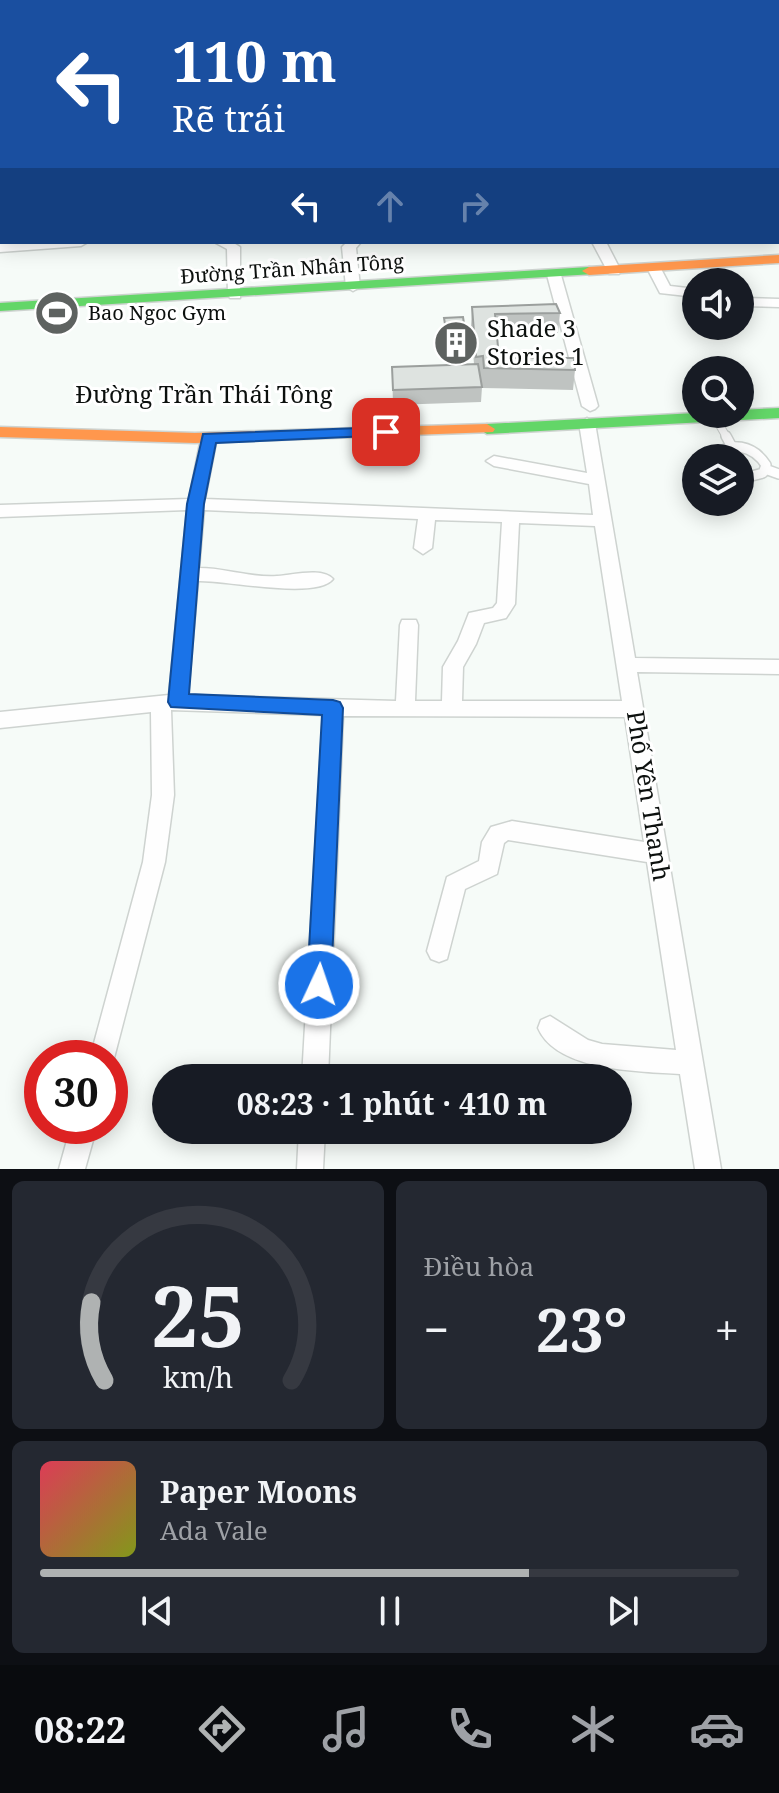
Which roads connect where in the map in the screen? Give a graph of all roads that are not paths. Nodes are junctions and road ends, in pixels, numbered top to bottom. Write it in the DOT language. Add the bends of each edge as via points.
graph roads {
  1 [pos="54,244"];
  2 [pos="226,244"];
  3 [pos="352,244"];
  4 [pos="600,244"];
  5 [pos="0,248"];
  6 [pos="779,259"];
  7 [pos="654,268"];
  8 [pos="614,271"];
  9 [pos="554,275"];
  10 [pos="353,287"];
  11 [pos="682,292"];
  12 [pos="235,295"];
  13 [pos="754,302"];
  14 [pos="779,303"];
  15 [pos="0,307"];
  16 [pos="779,397"];
  17 [pos="754,398"];
  18 [pos="682,403"];
  19 [pos="779,413"];
  20 [pos="0,415"];
  21 [pos="589,415"];
  22 [pos="754,415"];
  23 [pos="682,416"];
  24 [pos="385,424"];
  25 [pos="0,432"];
  26 [pos="209,438"];
  27 [pos="754,452"];
  28 [pos="494,461"];
  29 [pos="765,469"];
  30 [pos="779,474"];
  31 [pos="754,477"];
  32 [pos="597,480"];
  33 [pos="196,504"];
  34 [pos="0,511"];
  35 [pos="427,512"];
  36 [pos="511,516"];
  37 [pos="603,521"];
  38 [pos="423,548"];
  39 [pos="190,575"];
  40 [pos="324,579"];
  41 [pos="409,625"];
  42 [pos="627,665"];
  43 [pos="779,667"];
  44 [pos="170,702"];
  45 [pos="452,707"];
  46 [pos="333,708"];
  47 [pos="405,708"];
  48 [pos="634,709"];
  49 [pos="0,720"];
  50 [pos="657,854"];
  51 [pos="439,951"];
  52 [pos="550,1028"];
  53 [pos="107,1040"];
  54 [pos="691,1063"];
  55 [pos="316,1064"];
  56 [pos="79,1144"];
  57 [pos="311,1144"];
  58 [pos="72,1169"];
  59 [pos="310,1169"];
  60 [pos="708,1169"];
  1 -- 5 [label="street"];
  2 -- 12 [label="street" via="233,247"];
  3 -- 10 [label="street"];
  4 -- 8 [label="street"];
  6 -- 7 [label="main road, Đường Trần Nhân Tông"];
  7 -- 8 [label="main road, Đường Trần Nhân Tông"];
  7 -- 11 [label="street" via="665,290"];
  8 -- 9 [label="main road, Đường Trần Nhân Tông"];
  9 -- 10 [label="main road, Đường Trần Nhân Tông"];
  9 -- 21 [label="street, Phố Yên Thanh"];
  10 -- 12 [label="main road, Đường Trần Nhân Tông"];
  12 -- 15 [label="main road, Đường Trần Nhân Tông"];
  13 -- 14 [label="street"];
  16 -- 17 [label="main road"];
  18 -- 21 [label="main road, Đường Trần Thái Tông"];
  19 -- 22 [label="main road, Đường Trần Thái Tông"];
  20 -- 24 [label="main road, Đường Trần Thái Tông" via="118,423"];
  21 -- 23 [label="main road, Đường Trần Thái Tông"];
  21 -- 24 [label="main road, Đường Trần Thái Tông"];
  21 -- 32 [label="street, Phố Yên Thanh"];
  24 -- 26 [label="main road, Đường Trần Thái Tông"];
  25 -- 26 [label="main road, Đường Trần Thái Tông"];
  26 -- 33 [label="street"];
  27 -- 29 [label="lane"];
  28 -- 32 [label="street"];
  29 -- 30 [label="lane"];
  29 -- 31 [label="lane"];
  32 -- 37 [label="street, Phố Yên Thanh"];
  33 -- 34 [label="street"];
  33 -- 35 [label="street"];
  33 -- 39 [label="street"];
  35 -- 36 [label="street"];
  35 -- 38 [label="street"];
  36 -- 37 [label="street"];
  36 -- 45 [label="street" via="506,604 499,613 476,618 472,624 453,667"];
  37 -- 42 [label="street, Phố Yên Thanh"];
  39 -- 40 [label="street" via="221,574 265,583"];
  39 -- 44 [label="street"];
  41 -- 47 [label="street"];
  42 -- 43 [label="street"];
  42 -- 48 [label="street, Phố Yên Thanh"];
  44 -- 46 [label="street"];
  44 -- 49 [label="street"];
  44 -- 53 [label="street" via="158,835"];
  45 -- 47 [label="street"];
  45 -- 48 [label="street"];
  46 -- 47 [label="street"];
  46 -- 55 [label="street"];
  48 -- 50 [label="street, Phố Yên Thanh"];
  50 -- 51 [label="street" via="512,830 497,833 489,867 455,884"];
  50 -- 54 [label="street, Phố Yên Thanh"];
  52 -- 54 [label="street" via="582,1050 602,1056"];
  54 -- 60 [label="street, Phố Yên Thanh"];
  56 -- 58 [label="street"];
  57 -- 59 [label="street"];
}
